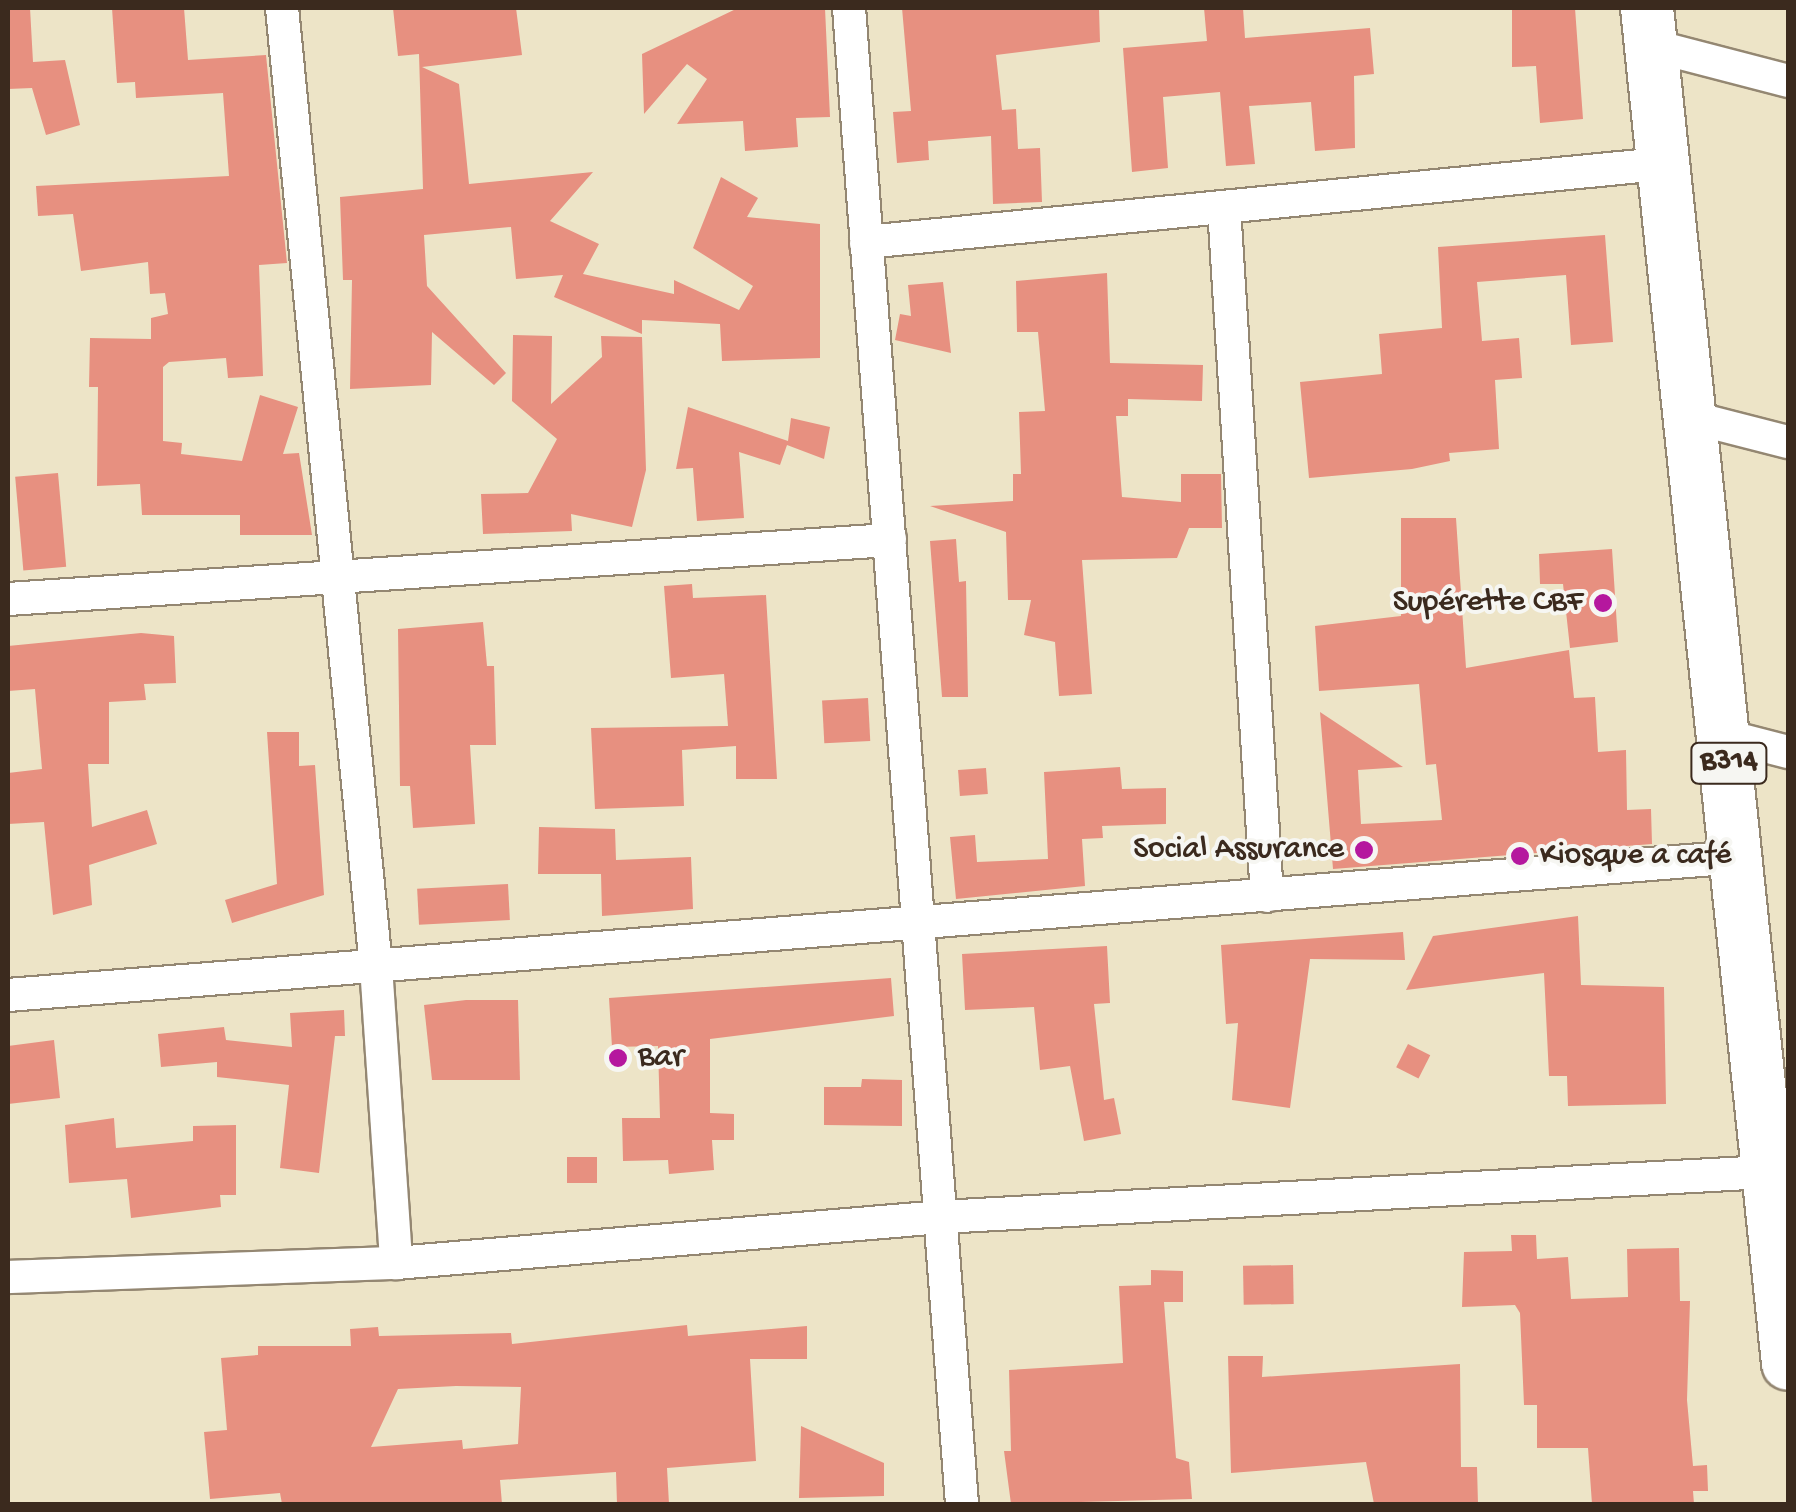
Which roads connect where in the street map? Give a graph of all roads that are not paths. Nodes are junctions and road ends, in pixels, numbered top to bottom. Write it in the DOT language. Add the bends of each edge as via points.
graph roads {
  1 [pos="282,8"];
  2 [pos="849,8"];
  3 [pos="1649,26"];
  4 [pos="1788,80"];
  5 [pos="1660,164"];
  6 [pos="1224,207"];
  7 [pos="866,242"];
  8 [pos="1686,416"];
  9 [pos="1788,442"];
  10 [pos="890,540"];
  11 [pos="337,574"];
  12 [pos="8,599"];
  13 [pos="1726,736"];
  14 [pos="1788,752"];
  15 [pos="1738,857"];
  16 [pos="1267,896"];
  17 [pos="918,924"];
  18 [pos="376,966"];
  19 [pos="8,995"];
  20 [pos="1779,1170"];
  21 [pos="941,1217"];
  22 [pos="396,1264"];
  23 [pos="8,1277"];
  24 [pos="1788,1364"];
  25 [pos="962,1504"];
  1 -- 11 [label="street"];
  2 -- 7 [label="street"];
  3 -- 4 [label="street"];
  3 -- 5 [label="main road, B314"];
  5 -- 6 [label="street"];
  5 -- 8 [label="main road, B314"];
  6 -- 7 [label="street"];
  6 -- 16 [label="street"];
  7 -- 10 [label="street"];
  8 -- 9 [label="street"];
  8 -- 13 [label="main road, B314"];
  10 -- 11 [label="street"];
  10 -- 17 [label="street"];
  11 -- 12 [label="street"];
  11 -- 18 [label="street"];
  13 -- 14 [label="street"];
  13 -- 15 [label="main road, B314"];
  15 -- 16 [label="street"];
  15 -- 20 [label="main road, B314"];
  16 -- 17 [label="street"];
  17 -- 18 [label="street"];
  17 -- 21 [label="street"];
  18 -- 19 [label="street"];
  18 -- 22 [label="street"];
  20 -- 21 [label="street"];
  20 -- 24 [label="main road, B314"];
  21 -- 22 [label="street"];
  21 -- 25 [label="street"];
  22 -- 23 [label="street"];
}
